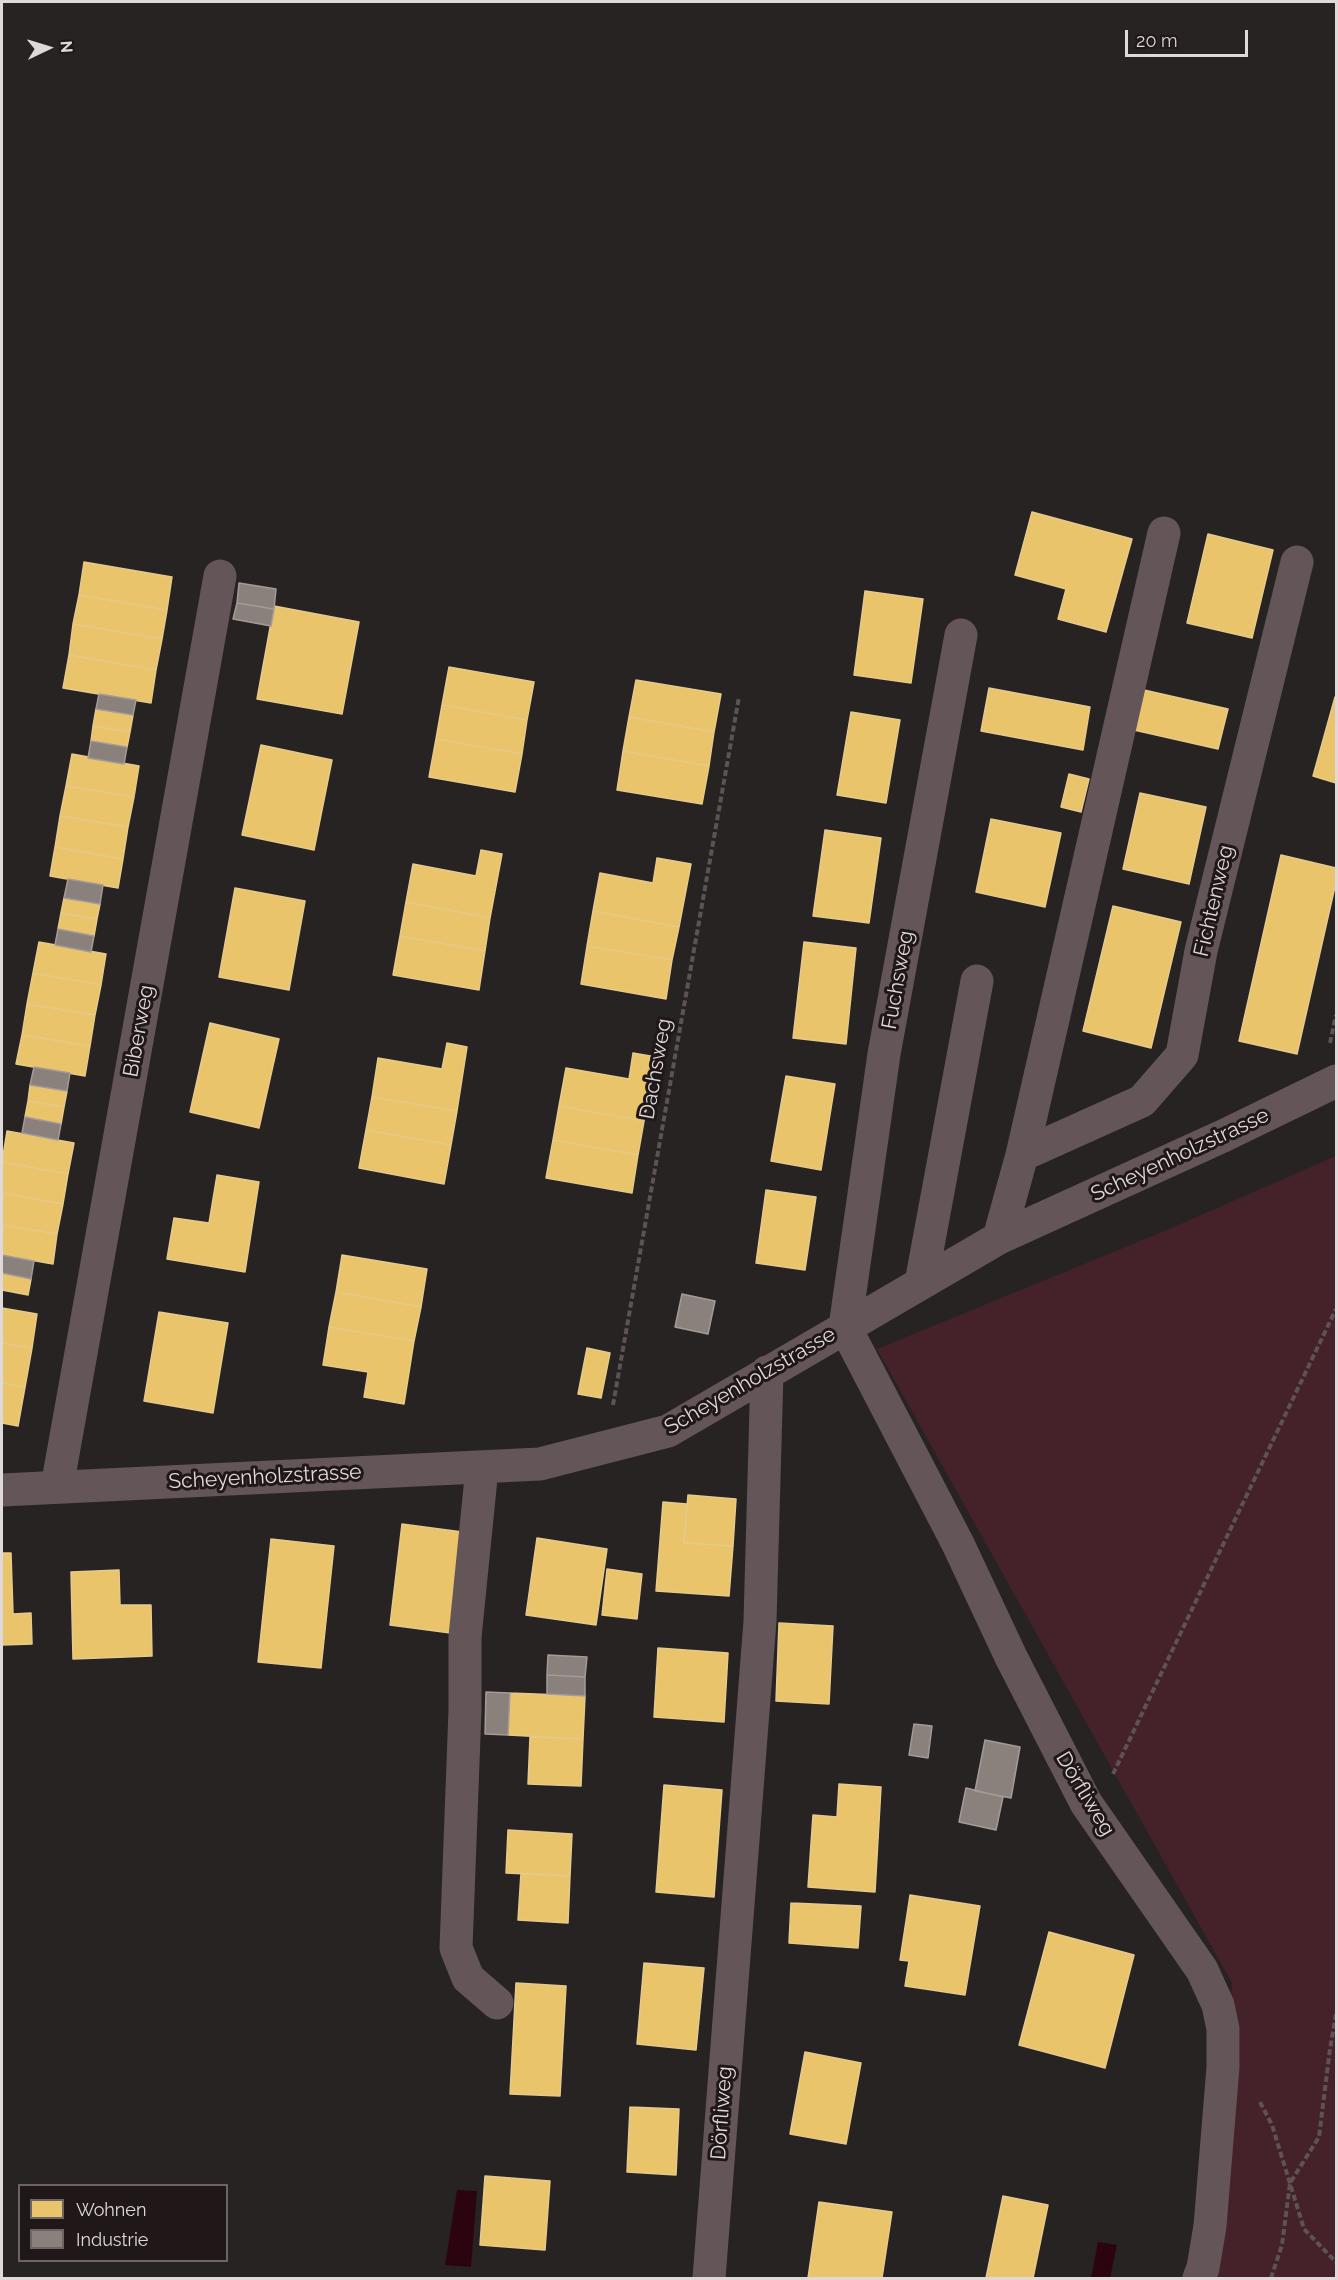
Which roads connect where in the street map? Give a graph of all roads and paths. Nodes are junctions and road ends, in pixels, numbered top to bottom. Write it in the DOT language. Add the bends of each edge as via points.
graph roads {
  1 [pos="1164,533"];
  2 [pos="1297,562"];
  3 [pos="220,576"];
  4 [pos="961,635"];
  5 [pos="739,698"];
  6 [pos="977,981"];
  7 [pos="1336,1081"];
  8 [pos="1022,1155"];
  9 [pos="999,1238"];
  10 [pos="921,1282"];
  11 [pos="1336,1310"];
  12 [pos="845,1327"];
  13 [pos="767,1372"];
  14 [pos="606,1447"];
  15 [pos="483,1468"];
  16 [pos="57,1486"];
  17 [pos="2,1490"];
  18 [pos="1094,1814"];
  19 [pos="497,2003"];
  20 [pos="1336,2014"];
  21 [pos="1255,2093"];
  22 [pos="1290,2183"];
  23 [pos="1336,2262"];
  24 [pos="709,2278"];
  25 [pos="1199,2278"];
  26 [pos="1271,2278"];
  1 -- 8 [label="street"];
  2 -- 8 [label="street, Fichtenweg" via="1201,951 1182,1055 1142,1101"];
  3 -- 16 [label="street, Biberweg"];
  4 -- 12 [label="street, Fuchsweg" via="884,1054"];
  5 -- 14 [label="path, Dachsweg"];
  6 -- 10 [label="street"];
  7 -- 9 [label="street, Scheyenholzstrasse"];
  8 -- 9 [label="street"];
  9 -- 10 [label="street, Scheyenholzstrasse"];
  10 -- 12 [label="street, Scheyenholzstrasse"];
  11 -- 18 [label="path"];
  12 -- 13 [label="street, Scheyenholzstrasse"];
  12 -- 18 [label="street, Dörfliweg"];
  13 -- 14 [label="street, Scheyenholzstrasse" via="668,1431"];
  13 -- 24 [label="street, Dörfliweg" via="760,1621"];
  14 -- 15 [label="street, Scheyenholzstrasse" via="540,1464"];
  15 -- 16 [label="street, Scheyenholzstrasse"];
  15 -- 19 [label="street" via="465,1637 456,1948 468,1978"];
  16 -- 17 [label="street, Scheyenholzstrasse"];
  18 -- 25 [label="street, Dörfliweg" via="1202,1970 1218,2005 1223,2029 1223,2067 1210,2226"];
  20 -- 22 [label="path" via="1319,2137"];
  21 -- 22 [label="path" via="1272,2125"];
  22 -- 23 [label="path" via="1304,2229"];
  22 -- 26 [label="path" via="1282,2245"];
}
